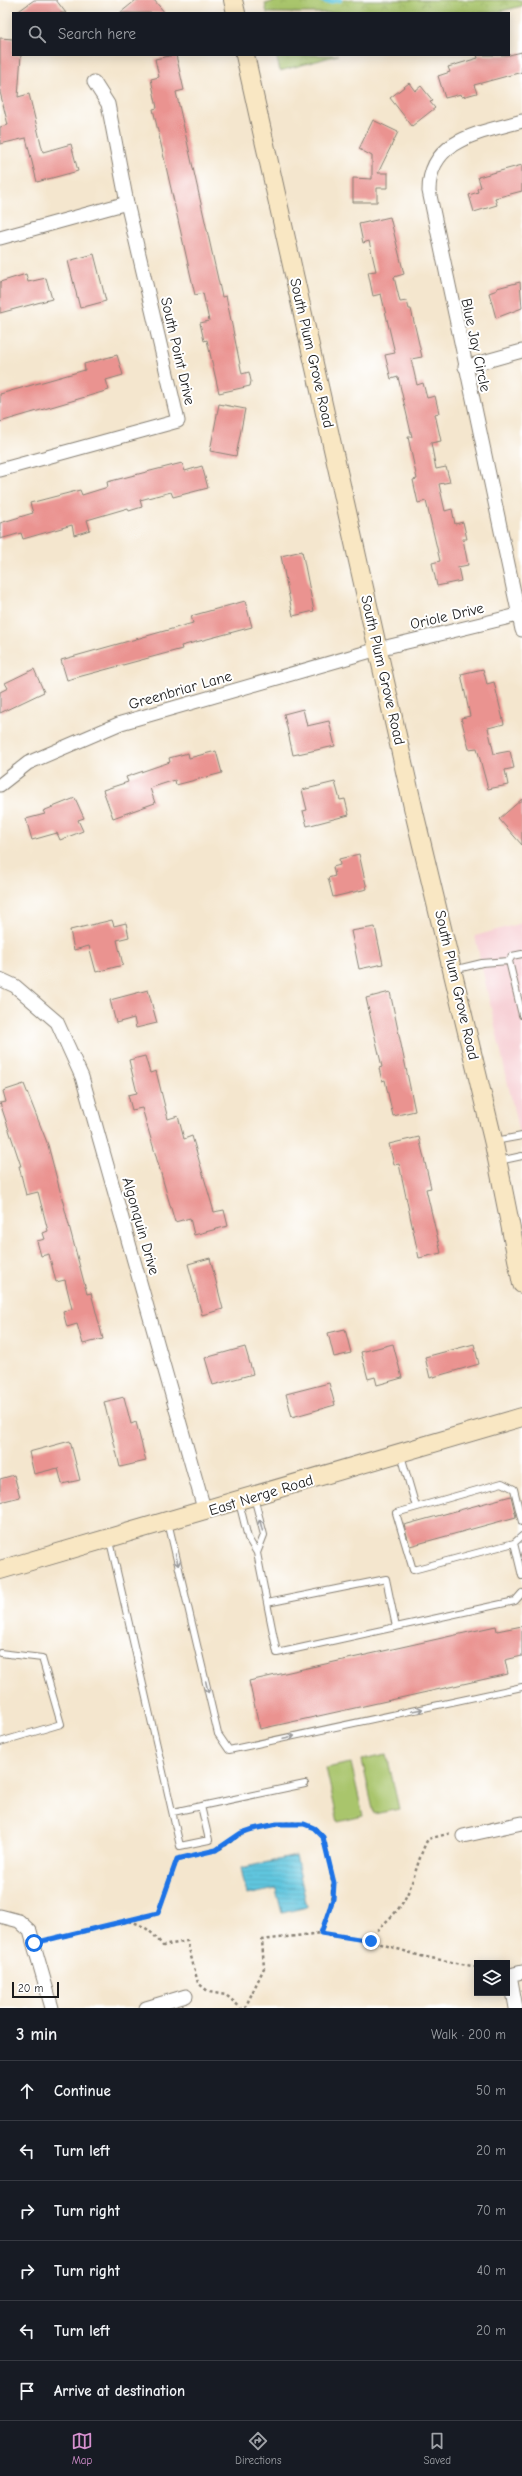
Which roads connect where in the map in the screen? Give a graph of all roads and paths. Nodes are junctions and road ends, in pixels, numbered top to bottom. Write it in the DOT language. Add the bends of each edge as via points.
graph roads {
  1 [pos="233,0"];
  2 [pos="236,12"];
  3 [pos="245,56"];
  4 [pos="94,82"];
  5 [pos="522,121"];
  6 [pos="128,203"];
  7 [pos="0,238"];
  8 [pos="522,351"];
  9 [pos="464,368"];
  10 [pos="0,470"];
  11 [pos="520,615"];
  12 [pos="522,630"];
  13 [pos="378,649"];
  14 [pos="0,785"];
  15 [pos="522,954"];
  16 [pos="509,960"];
  17 [pos="453,970"];
  18 [pos="0,979"];
  19 [pos="522,1015"];
  20 [pos="522,1136"];
  21 [pos="494,1142"];
  22 [pos="522,1156"];
  23 [pos="498,1161"];
  24 [pos="522,1284"];
  25 [pos="522,1417"];
  26 [pos="400,1453"];
  27 [pos="246,1499"];
  28 [pos="416,1507"];
  29 [pos="205,1512"];
  30 [pos="168,1522"];
  31 [pos="522,1522"];
  32 [pos="522,1536"];
  33 [pos="109,1539"];
  34 [pos="514,1544"];
  35 [pos="257,1553"];
  36 [pos="0,1570"];
  37 [pos="522,1573"];
  38 [pos="522,1593"];
  39 [pos="267,1603"];
  40 [pos="396,1627"];
  41 [pos="0,1653"];
  42 [pos="522,1687"];
  43 [pos="0,1742"];
  44 [pos="305,1784"];
  45 [pos="202,1806"];
  46 [pos="173,1812"];
  47 [pos="522,1823"];
  48 [pos="463,1836"];
  49 [pos="210,1852"];
  50 [pos="190,1856"];
  51 [pos="0,1916"];
  52 [pos="129,1920"];
  53 [pos="321,1933"];
  54 [pos="371,1941"];
  55 [pos="34,1943"];
  56 [pos="474,1966"];
  57 [pos="522,1972"];
  58 [pos="186,1996"];
  59 [pos="52,2008"];
  60 [pos="146,2008"];
  61 [pos="241,2008"];
  62 [pos="245,2008"];
  63 [pos="516,2008"];
  1 -- 2 [label="street"];
  3 -- 13 [label="street, South Plum Grove Road"];
  4 -- 6 [label="street" via="108,104"];
  5 -- 9 [label="street, Blue Jay Circle" via="466,137 450,146 435,163 429,180 431,206"];
  6 -- 7 [label="street"];
  6 -- 10 [label="street, South Point Drive" via="178,421"];
  8 -- 9 [label="street"];
  9 -- 11 [label="street, Blue Jay Circle"];
  11 -- 12 [label="street, Blue Jay Circle"];
  11 -- 13 [label="street, Oriole Drive"];
  13 -- 14 [label="street, Greenbriar Lane" via="121,723 28,763"];
  13 -- 17 [label="street, South Plum Grove Road"];
  15 -- 16 [label="lane" via="512,956"];
  16 -- 17 [label="lane"];
  16 -- 19 [label="lane"];
  17 -- 21 [label="street, South Plum Grove Road"];
  18 -- 29 [label="street, Algonquin Drive" via="15,986 57,1022 82,1077"];
  20 -- 21 [label="lane"];
  21 -- 23 [label="street, South Plum Grove Road"];
  22 -- 23 [label="lane"];
  23 -- 24 [label="street, South Plum Grove Road"];
  25 -- 26 [label="street, East Nerge Road"];
  26 -- 27 [label="street, East Nerge Road"];
  26 -- 28 [label="lane"];
  27 -- 29 [label="street, East Nerge Road"];
  27 -- 35 [label="lane" via="248,1538"];
  35 -- 27 [label="lane, one-way" via="264,1536"];
  28 -- 31 [label="lane" via="502,1482 514,1489"];
  28 -- 34 [label="lane" via="396,1513 413,1570"];
  29 -- 30 [label="street, East Nerge Road"];
  30 -- 33 [label="street, East Nerge Road"];
  30 -- 42 [label="lane, one-way" via="218,1734 229,1750"];
  32 -- 34 [label="lane"];
  33 -- 36 [label="street, East Nerge Road"];
  33 -- 46 [label="lane"];
  34 -- 37 [label="lane"];
  35 -- 39 [label="lane"];
  38 -- 40 [label="lane" via="516,1601"];
  39 -- 40 [label="lane" via="386,1579"];
  39 -- 40 [label="lane" via="277,1653"];
  41 -- 43 [label="lane" via="42,1658 62,1724"];
  44 -- 45 [label="lane"];
  45 -- 46 [label="lane"];
  45 -- 46 [label="lane" via="209,1840 187,1845 180,1846"];
  47 -- 48 [label="street"];
  48 -- 54 [label="path" via="451,1833 428,1839 410,1889 398,1909 378,1928"];
  49 -- 53 [label="path" via="241,1833 253,1829 277,1824 304,1824 314,1828 323,1837 334,1883 333,1899"];
  50 -- 52 [label="path" via="177,1859 158,1913"];
  51 -- 55 [label="street" via="19,1921 30,1931"];
  52 -- 55 [label="path"];
  52 -- 61 [label="path" via="152,1932 163,1946 187,1941 198,1983 209,1992 226,1995"];
  53 -- 54 [label="path"];
  53 -- 62 [label="path" via="262,1940 264,1968"];
  54 -- 56 [label="path" via="421,1956"];
  55 -- 59 [label="street"];
  57 -- 63 [label="street" via="510,1975"];
  58 -- 60 [label="street"];
}
